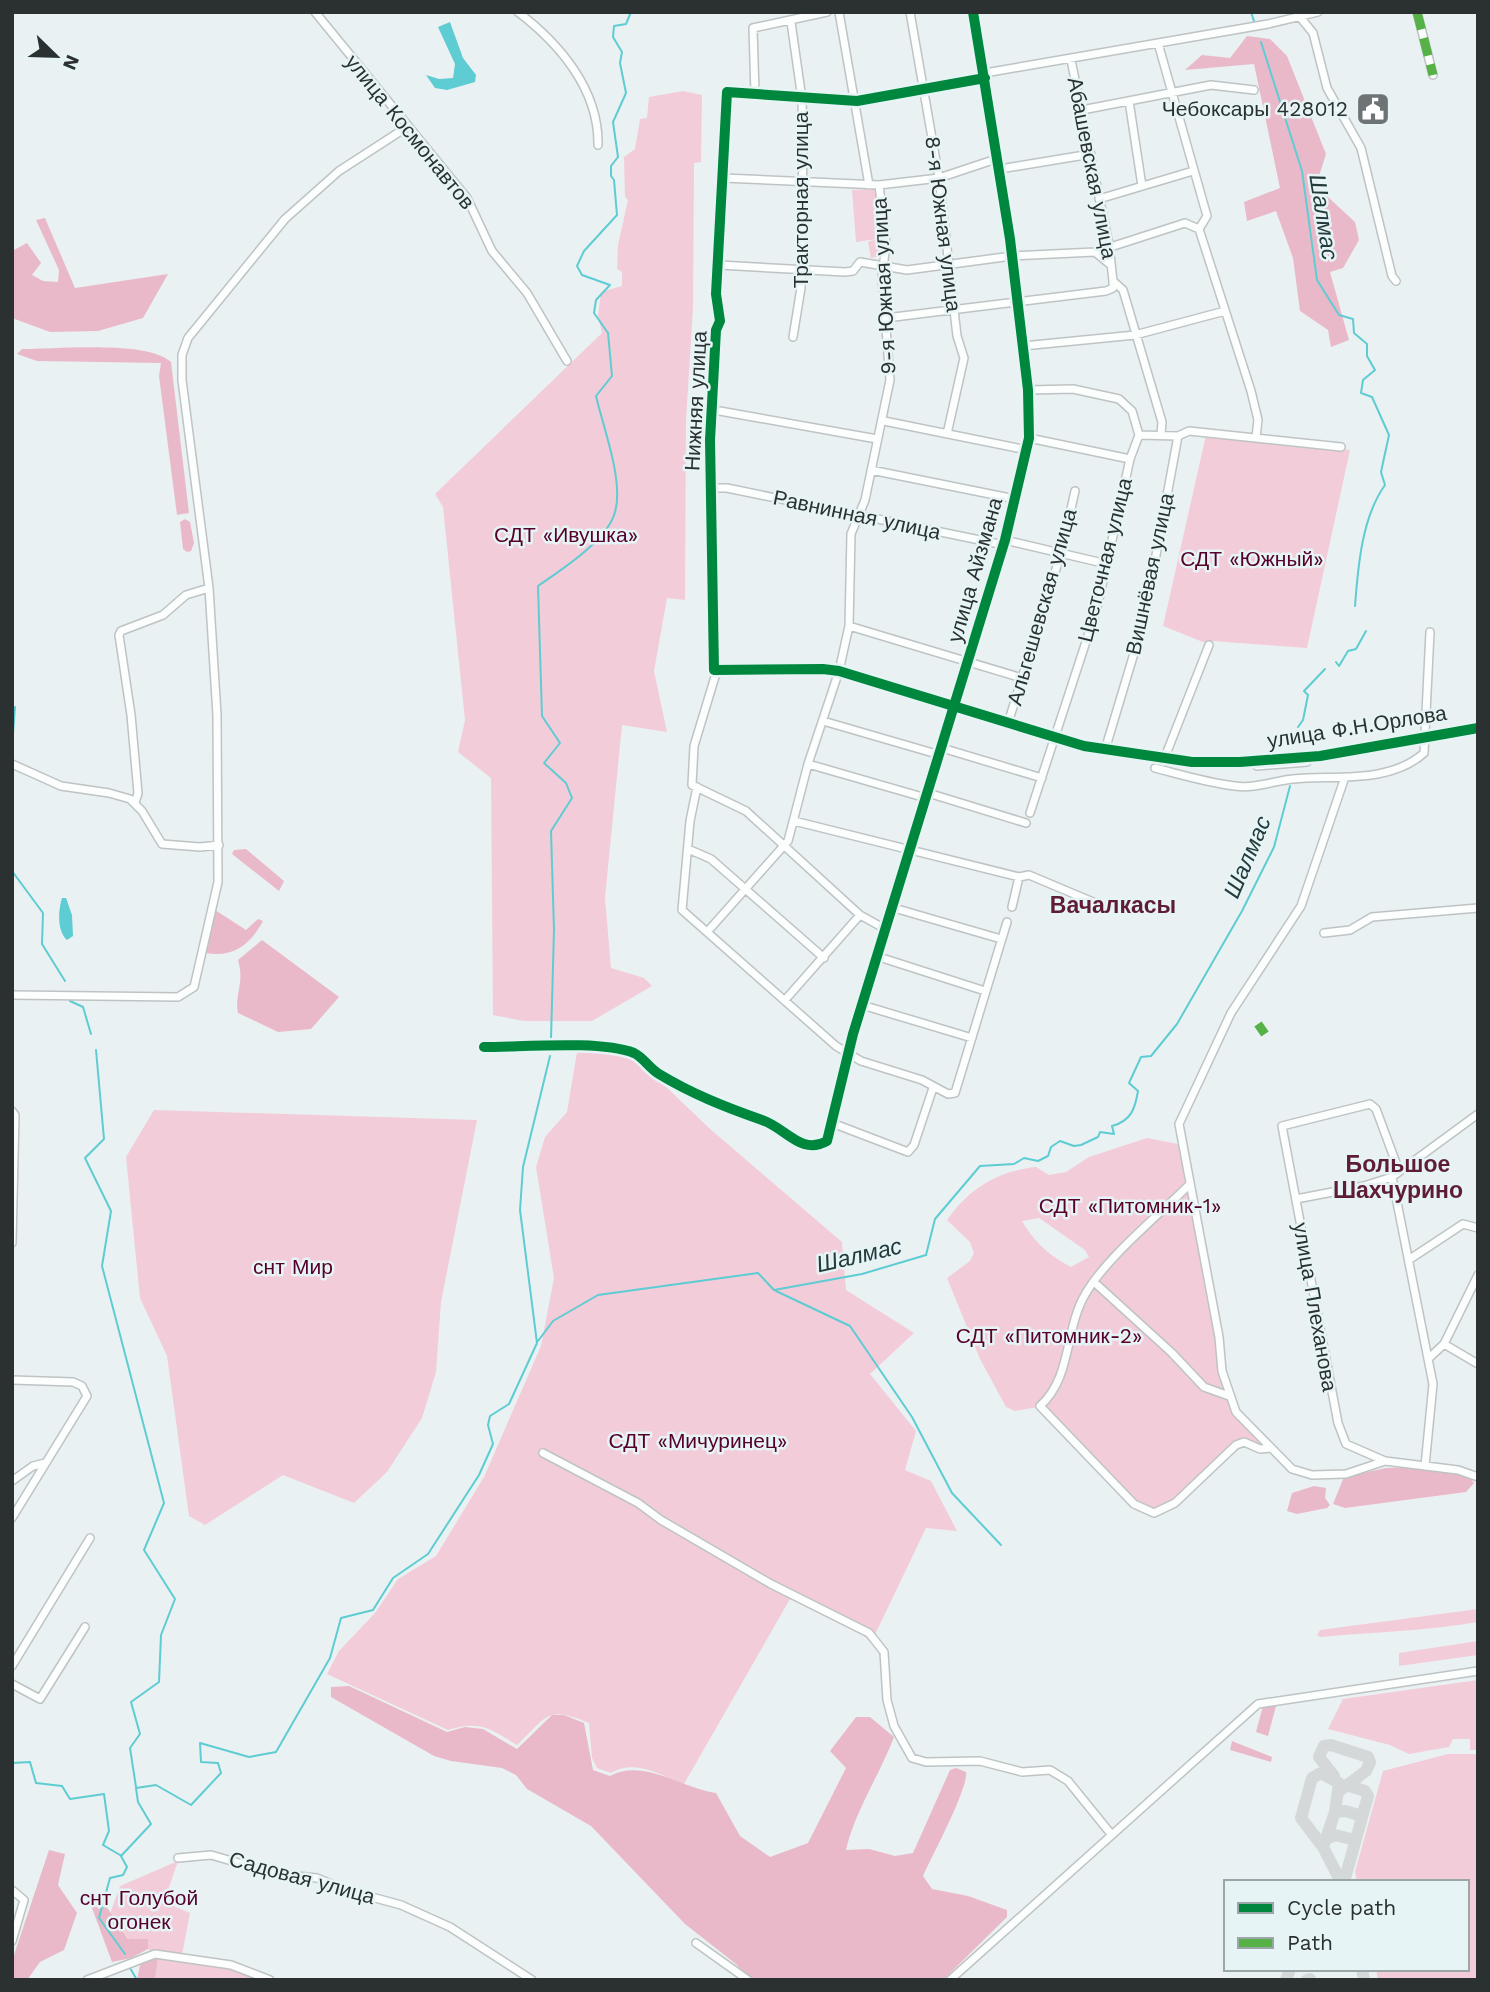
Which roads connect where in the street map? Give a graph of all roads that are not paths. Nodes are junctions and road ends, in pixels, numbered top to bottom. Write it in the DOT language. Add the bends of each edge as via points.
graph roads {
  1 [pos="315,12"];
  2 [pos="518,12"];
  3 [pos="827,12"];
  4 [pos="839,12"];
  5 [pos="909,12"];
  6 [pos="973,12"];
  7 [pos="1318,12"];
  8 [pos="1417,12"];
  9 [pos="817,13"];
  10 [pos="1300,17"];
  11 [pos="791,22"];
  12 [pos="1313,33"];
  13 [pos="1158,43"];
  14 [pos="1071,60"];
  15 [pos="1433,75"];
  16 [pos="985,76"];
  17 [pos="924,90"];
  18 [pos="1254,90"];
  19 [pos="1171,93"];
  20 [pos="755,94"];
  21 [pos="802,99"];
  22 [pos="857,101"];
  23 [pos="1129,101"];
  24 [pos="1082,110"];
  25 [pos="407,127"];
  26 [pos="598,145"];
  27 [pos="1091,154"];
  28 [pos="999,158"];
  29 [pos="1000,169"];
  30 [pos="1193,171"];
  31 [pos="723,178"];
  32 [pos="939,178"];
  33 [pos="803,183"];
  34 [pos="869,185"];
  35 [pos="879,185"];
  36 [pos="1142,186"];
  37 [pos="1099,199"];
  38 [pos="1199,229"];
  39 [pos="1109,245"];
  40 [pos="1095,251"];
  41 [pos="1013,257"];
  42 [pos="949,264"];
  43 [pos="719,265"];
  44 [pos="1111,265"];
  45 [pos="884,266"];
  46 [pos="801,269"];
  47 [pos="1114,281"];
  48 [pos="1396,281"];
  49 [pos="1018,300"];
  50 [pos="954,309"];
  51 [pos="1224,311"];
  52 [pos="887,318"];
  53 [pos="1135,335"];
  54 [pos="793,337"];
  55 [pos="1023,346"];
  56 [pos="568,361"];
  57 [pos="1028,390"];
  58 [pos="714,410"];
  59 [pos="884,421"];
  60 [pos="947,434"];
  61 [pos="1161,434"];
  62 [pos="1139,435"];
  63 [pos="1178,436"];
  64 [pos="1256,437"];
  65 [pos="1029,438"];
  66 [pos="877,439"];
  67 [pos="1341,447"];
  68 [pos="1027,450"];
  69 [pos="1130,459"];
  70 [pos="871,470"];
  71 [pos="711,488"];
  72 [pos="1075,491"];
  73 [pos="1015,499"];
  74 [pos="860,516"];
  75 [pos="1005,543"];
  76 [pos="1061,554"];
  77 [pos="1107,564"];
  78 [pos="209,588"];
  79 [pos="849,626"];
  80 [pos="1430,632"];
  81 [pos="1209,645"];
  82 [pos="968,661"];
  83 [pos="716,670"];
  84 [pos="839,671"];
  85 [pos="1022,678"];
  86 [pos="953,707"];
  87 [pos="822,721"];
  88 [pos="1008,723"];
  89 [pos="1478,730"];
  90 [pos="1424,737"];
  91 [pos="1054,740"];
  92 [pos="1105,750"];
  93 [pos="941,751"];
  94 [pos="1159,762"];
  95 [pos="12,764"];
  96 [pos="808,764"];
  97 [pos="1042,778"];
  98 [pos="1345,778"];
  99 [pos="695,786"];
  100 [pos="927,795"];
  101 [pos="135,803"];
  102 [pos="1030,813"];
  103 [pos="794,821"];
  104 [pos="1026,823"];
  105 [pos="219,845"];
  106 [pos="784,846"];
  107 [pos="688,849"];
  108 [pos="910,850"];
  109 [pos="1019,877"];
  110 [pos="745,887"];
  111 [pos="1012,907"];
  112 [pos="1105,907"];
  113 [pos="894,908"];
  114 [pos="1478,908"];
  115 [pos="860,915"];
  116 [pos="1007,922"];
  117 [pos="887,930"];
  118 [pos="708,931"];
  119 [pos="1324,933"];
  120 [pos="1001,939"];
  121 [pos="824,957"];
  122 [pos="879,957"];
  123 [pos="985,991"];
  124 [pos="12,995"];
  125 [pos="785,1000"];
  126 [pos="862,1005"];
  127 [pos="972,1038"];
  128 [pos="484,1047"];
  129 [pos="848,1052"];
  130 [pos="933,1088"];
  131 [pos="13,1111"];
  132 [pos="1478,1114"];
  133 [pos="832,1123"];
  134 [pos="1399,1171"];
  135 [pos="1392,1177"];
  136 [pos="1190,1184"];
  137 [pos="1296,1199"];
  138 [pos="1478,1228"];
  139 [pos="12,1243"];
  140 [pos="1410,1259"];
  141 [pos="1478,1275"];
  142 [pos="1094,1282"];
  143 [pos="1468,1299"];
  144 [pos="1478,1304"];
  145 [pos="1444,1344"];
  146 [pos="1428,1359"];
  147 [pos="1478,1364"];
  148 [pos="12,1380"];
  149 [pos="1229,1396"];
  150 [pos="1271,1448"];
  151 [pos="543,1453"];
  152 [pos="1385,1461"];
  153 [pos="46,1463"];
  154 [pos="1425,1466"];
  155 [pos="1478,1477"];
  156 [pos="12,1480"];
  157 [pos="12,1518"];
  158 [pos="90,1538"];
  159 [pos="85,1627"];
  160 [pos="12,1666"];
  161 [pos="1478,1671"];
  162 [pos="12,1684"];
  163 [pos="1111,1834"];
  164 [pos="178,1858"];
  165 [pos="13,1893"];
  166 [pos="12,1941"];
  167 [pos="696,1942"];
  168 [pos="87,1980"];
  169 [pos="270,1980"];
  170 [pos="532,1980"];
  171 [pos="748,1980"];
  172 [pos="950,1980"];
  1 -- 25 [label="street, улица Космонавтов"];
  2 -- 26 [label="street" via="588,90 597,119"];
  3 -- 9 [label="street"];
  4 -- 22 [label="street, 9-я Южная улица"];
  5 -- 17 [label="street, 8-я Южная улица"];
  6 -- 16 [label="street, улица Айзмана"];
  7 -- 10 [label="street"];
  7 -- 12 [label="street"];
  8 -- 15 [label="street"];
  9 -- 11 [label="street"];
  10 -- 12 [label="street"];
  10 -- 13 [label="street"];
  11 -- 20 [label="street" via="753,28"];
  11 -- 21 [label="street, Тракторная улица"];
  12 -- 48 [label="street" via="1327,88 1361,148"];
  13 -- 14 [label="street"];
  13 -- 19 [label="street"];
  14 -- 16 [label="street"];
  14 -- 24 [label="street, Абашевская улица"];
  16 -- 17 [label="street"];
  16 -- 28 [label="street, улица Айзмана"];
  17 -- 22 [label="street"];
  17 -- 32 [label="street, 8-я Южная улица"];
  18 -- 19 [label="street" via="1211,85"];
  19 -- 23 [label="street"];
  19 -- 30 [label="street"];
  20 -- 21 [label="street"];
  20 -- 31 [label="street, Нижняя улица" via="727,92"];
  21 -- 22 [label="street"];
  21 -- 33 [label="street, Тракторная улица"];
  22 -- 34 [label="street, 9-я Южная улица"];
  23 -- 24 [label="street"];
  23 -- 36 [label="street"];
  24 -- 27 [label="street, Абашевская улица"];
  25 -- 56 [label="street, улица Космонавтов" via="467,198 492,251 527,293"];
  25 -- 78 [label="street" via="339,171 285,219 184,347 182,380"];
  27 -- 29 [label="street"];
  27 -- 37 [label="street, Абашевская улица"];
  28 -- 29 [label="street, улица Айзмана"];
  28 -- 32 [label="street"];
  29 -- 41 [label="street, улица Айзмана"];
  30 -- 36 [label="street"];
  30 -- 38 [label="street" via="1207,215"];
  31 -- 33 [label="street"];
  31 -- 43 [label="street, Нижняя улица"];
  32 -- 35 [label="street"];
  32 -- 42 [label="street, 8-я Южная улица"];
  33 -- 34 [label="street"];
  33 -- 46 [label="street, Тракторная улица"];
  34 -- 35 [label="street"];
  35 -- 45 [label="street, 9-я Южная улица"];
  36 -- 37 [label="street"];
  37 -- 39 [label="street, Абашевская улица"];
  38 -- 39 [label="street" via="1185,223"];
  38 -- 51 [label="street"];
  39 -- 40 [label="street"];
  39 -- 44 [label="street, Абашевская улица"];
  40 -- 41 [label="street"];
  40 -- 44 [label="street"];
  41 -- 42 [label="street"];
  41 -- 49 [label="street, улица Айзмана"];
  42 -- 45 [label="street" via="907,270"];
  42 -- 50 [label="street, 8-я Южная улица"];
  43 -- 46 [label="street"];
  43 -- 58 [label="street, Нижняя улица"];
  44 -- 47 [label="street, Абашевская улица"];
  45 -- 46 [label="street" via="860,262 850,272"];
  45 -- 52 [label="street, 9-я Южная улица"];
  46 -- 54 [label="street, Тракторная улица" via="800,309"];
  47 -- 49 [label="street" via="1106,291"];
  47 -- 53 [label="street, Абашевская улица" via="1123,290"];
  49 -- 50 [label="street"];
  49 -- 55 [label="street, улица Айзмана"];
  50 -- 52 [label="street"];
  50 -- 60 [label="street, 8-я Южная улица" via="964,358"];
  51 -- 53 [label="street"];
  51 -- 64 [label="street" via="1256,411"];
  52 -- 59 [label="street, 9-я Южная улица" via="890,370"];
  53 -- 55 [label="street"];
  53 -- 61 [label="street, Абашевская улица" via="1162,422"];
  55 -- 57 [label="street, улица Айзмана"];
  57 -- 62 [label="street" via="1073,389 1119,399 1132,411"];
  57 -- 65 [label="street, улица Айзмана"];
  58 -- 66 [label="street"];
  58 -- 71 [label="street, Нижняя улица"];
  59 -- 60 [label="street"];
  59 -- 66 [label="street, 9-я Южная улица"];
  60 -- 68 [label="street"];
  61 -- 62 [label="street"];
  61 -- 63 [label="street"];
  62 -- 69 [label="street, Цветочная улица"];
  63 -- 64 [label="street" via="1189,431"];
  63 -- 92 [label="street, Вишнёвая улица" via="1144,620"];
  64 -- 67 [label="street"];
  65 -- 68 [label="street, улица Айзмана"];
  65 -- 69 [label="street"];
  66 -- 70 [label="street, 9-я Южная улица"];
  68 -- 73 [label="street, улица Айзмана"];
  69 -- 77 [label="street, Цветочная улица"];
  70 -- 73 [label="street"];
  70 -- 74 [label="street, 9-я Южная улица"];
  71 -- 74 [label="street, Равнинная улица"];
  71 -- 83 [label="street, Нижняя улица"];
  72 -- 76 [label="street, Альгешевская улица"];
  73 -- 75 [label="street, улица Айзмана"];
  74 -- 75 [label="street, Равнинная улица"];
  74 -- 79 [label="street, 9-я Южная улица" via="850,539"];
  75 -- 76 [label="street, Равнинная улица"];
  75 -- 82 [label="street, улица Айзмана"];
  76 -- 77 [label="street, Равнинная улица"];
  76 -- 85 [label="street, Альгешевская улица"];
  77 -- 91 [label="street, Цветочная улица"];
  78 -- 101 [label="street" via="186,595 163,615 119,635 131,715"];
  78 -- 105 [label="street" via="215,651"];
  79 -- 82 [label="street"];
  79 -- 84 [label="street, 9-я Южная улица"];
  80 -- 90 [label="street"];
  81 -- 94 [label="street"];
  82 -- 85 [label="street"];
  82 -- 86 [label="street, улица Айзмана"];
  83 -- 84 [label="street"];
  83 -- 99 [label="street, Нижняя улица" via="694,746"];
  84 -- 86 [label="street"];
  84 -- 87 [label="street, 9-я Южная улица"];
  85 -- 88 [label="street, Альгешевская улица"];
  86 -- 88 [label="street, улица Ф.Н.Орлова"];
  86 -- 91 [label="street, улица Ф.Н.Орлова"];
  86 -- 93 [label="street, улица Айзмана"];
  87 -- 93 [label="street"];
  87 -- 96 [label="street, 9-я Южная улица"];
  88 -- 91 [label="street, улица Ф.Н.Орлова"];
  89 -- 90 [label="street, улица Ф.Н.Орлова"];
  90 -- 94 [label="street, улица Ф.Н.Орлова" via="1296,758"];
  90 -- 98 [label="street" via="1424,752 1404,766"];
  91 -- 92 [label="street, улица Ф.Н.Орлова"];
  91 -- 94 [label="street, улица Ф.Н.Орлова"];
  91 -- 97 [label="street, Цветочная улица"];
  92 -- 94 [label="street, улица Ф.Н.Орлова"];
  93 -- 97 [label="street"];
  93 -- 100 [label="street, улица Айзмана"];
  94 -- 98 [label="street" via="1239,787 1291,779"];
  95 -- 101 [label="street" via="61,786 109,793"];
  96 -- 100 [label="street"];
  96 -- 103 [label="street, 9-я Южная улица"];
  97 -- 102 [label="street, Цветочная улица"];
  98 -- 136 [label="street" via="1301,906 1231,1013 1181,1119"];
  99 -- 106 [label="street" via="740,807"];
  99 -- 107 [label="street, Нижняя улица"];
  100 -- 104 [label="street"];
  100 -- 108 [label="street, улица Айзмана"];
  101 -- 105 [label="street" via="162,844"];
  103 -- 106 [label="street, 9-я Южная улица"];
  103 -- 108 [label="street"];
  105 -- 124 [label="street" via="214,907 197,981 190,991 178,997"];
  106 -- 110 [label="street, 9-я Южная улица"];
  106 -- 115 [label="street"];
  107 -- 110 [label="street" via="711,859"];
  107 -- 118 [label="street, Нижняя улица" via="680,906"];
  108 -- 109 [label="street"];
  108 -- 113 [label="street, улица Айзмана"];
  109 -- 111 [label="street"];
  109 -- 112 [label="street" via="1034,877"];
  110 -- 118 [label="street, 9-я Южная улица"];
  110 -- 121 [label="street"];
  113 -- 117 [label="street, улица Айзмана"];
  113 -- 120 [label="street"];
  114 -- 119 [label="street" via="1373,917 1350,930"];
  115 -- 117 [label="street"];
  115 -- 121 [label="street"];
  116 -- 120 [label="street"];
  117 -- 122 [label="street, улица Айзмана"];
  118 -- 125 [label="street"];
  120 -- 123 [label="street"];
  121 -- 125 [label="street"];
  122 -- 123 [label="street"];
  122 -- 126 [label="street, улица Айзмана"];
  123 -- 127 [label="street"];
  125 -- 129 [label="street"];
  126 -- 127 [label="street"];
  126 -- 129 [label="street, улица Айзмана"];
  127 -- 130 [label="street" via="952,1095"];
  128 -- 133 [label="street" via="596,1047 635,1054 655,1072 689,1091 766,1121 803,1147 827,1141"];
  129 -- 130 [label="street"];
  129 -- 133 [label="street, улица Айзмана"];
  130 -- 133 [label="street" via="908,1152"];
  131 -- 139 [label="street"];
  132 -- 134 [label="street"];
  134 -- 135 [label="street"];
  134 -- 137 [label="street, улица Плеханова" via="1376,1109 1370,1104 1282,1126"];
  135 -- 137 [label="street"];
  135 -- 140 [label="street"];
  136 -- 142 [label="street"];
  136 -- 149 [label="street"];
  137 -- 152 [label="street, улица Плеханова" via="1338,1423 1346,1444"];
  138 -- 140 [label="street" via="1463,1224"];
  140 -- 146 [label="street"];
  141 -- 143 [label="street"];
  142 -- 149 [label="street" via="1203,1387"];
  142 -- 150 [label="street" via="1081,1304 1055,1389 1040,1406 1134,1504 1160,1513 1236,1445 1244,1442"];
  143 -- 144 [label="street"];
  143 -- 145 [label="street"];
  145 -- 146 [label="street"];
  145 -- 147 [label="street"];
  146 -- 154 [label="street" via="1433,1393"];
  148 -- 153 [label="street" via="73,1382 82,1386 87,1396"];
  149 -- 150 [label="street" via="1236,1412"];
  150 -- 152 [label="street" via="1292,1469 1312,1475 1346,1474"];
  151 -- 163 [label="street" via="877,1640 884,1652 894,1726 912,1758 980,1761 1022,1772 1050,1770 1068,1781"];
  152 -- 154 [label="street"];
  153 -- 156 [label="street"];
  153 -- 157 [label="street"];
  154 -- 155 [label="street"];
  158 -- 160 [label="street"];
  159 -- 162 [label="street" via="40,1699"];
  161 -- 163 [label="street" via="1258,1703"];
  163 -- 172 [label="street"];
  164 -- 170 [label="street, Садовая улица" via="211,1854 277,1874 317,1878 401,1905 450,1927"];
  165 -- 166 [label="street" via="24,1900"];
  167 -- 171 [label="street"];
  168 -- 169 [label="street" via="155,1954 231,1965"];
}
